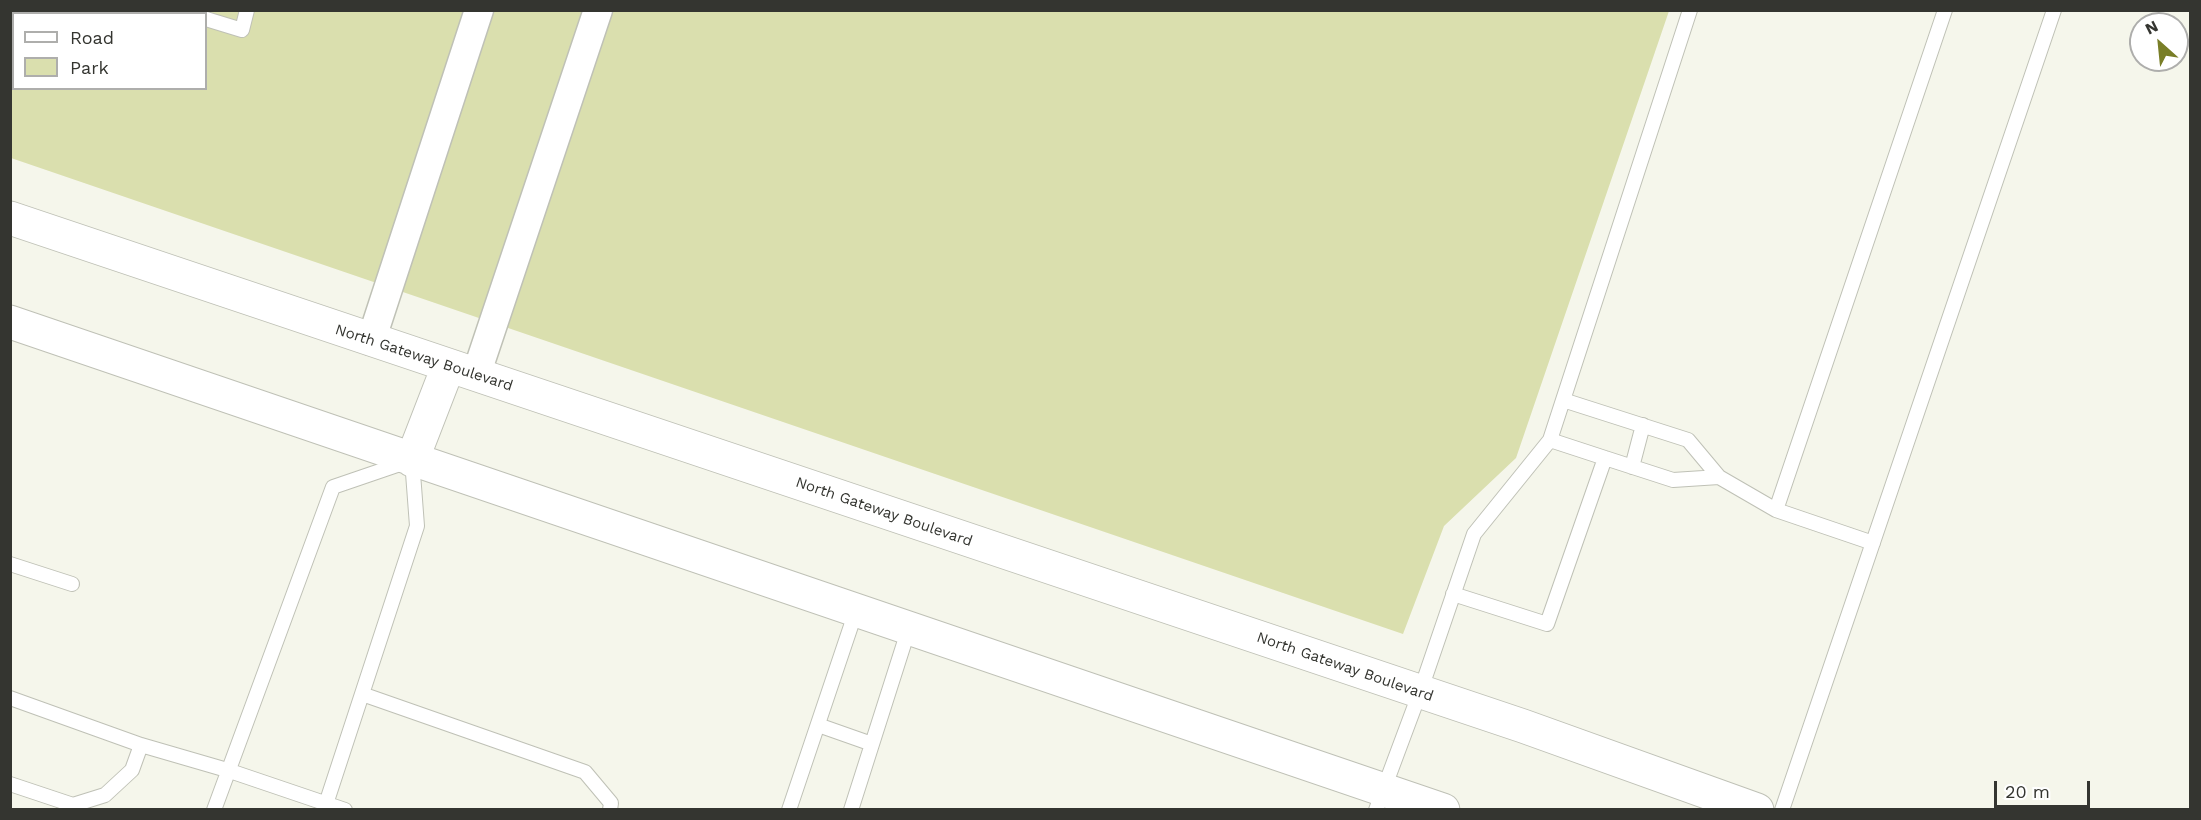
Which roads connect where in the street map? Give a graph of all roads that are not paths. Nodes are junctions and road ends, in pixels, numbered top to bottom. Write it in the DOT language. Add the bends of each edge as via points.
graph roads {
  1 [pos="247,10"];
  2 [pos="479,10"];
  3 [pos="598,10"];
  4 [pos="1690,10"];
  5 [pos="1945,10"];
  6 [pos="2054,10"];
  7 [pos="207,19"];
  8 [pos="10,218"];
  9 [pos="10,322"];
  10 [pos="370,341"];
  11 [pos="462,371"];
  12 [pos="1563,400"];
  13 [pos="1643,425"];
  14 [pos="1550,440"];
  15 [pos="1605,458"];
  16 [pos="412,460"];
  17 [pos="1632,467"];
  18 [pos="1719,477"];
  19 [pos="1776,510"];
  20 [pos="1873,543"];
  21 [pos="10,564"];
  22 [pos="72,584"];
  23 [pos="1453,594"];
  24 [pos="856,610"];
  25 [pos="909,628"];
  26 [pos="1420,692"];
  27 [pos="362,693"];
  28 [pos="10,698"];
  29 [pos="818,724"];
  30 [pos="872,744"];
  31 [pos="141,745"];
  32 [pos="227,770"];
  33 [pos="10,784"];
  34 [pos="1379,799"];
  35 [pos="325,807"];
  36 [pos="214,810"];
  37 [pos="345,810"];
  38 [pos="610,810"];
  39 [pos="789,810"];
  40 [pos="851,810"];
  41 [pos="1443,810"];
  42 [pos="1757,810"];
  43 [pos="1782,810"];
  1 -- 7 [label="lane" via="242,30"];
  2 -- 10 [label="street"];
  3 -- 11 [label="street"];
  4 -- 12 [label="lane"];
  5 -- 19 [label="lane"];
  6 -- 20 [label="lane"];
  8 -- 10 [label="main road, North Gateway Boulevard"];
  9 -- 16 [label="main road"];
  10 -- 11 [label="main road, North Gateway Boulevard"];
  11 -- 16 [label="main road"];
  11 -- 26 [label="main road, North Gateway Boulevard"];
  12 -- 13 [label="lane"];
  12 -- 14 [label="lane"];
  13 -- 17 [label="lane"];
  13 -- 18 [label="lane" via="1688,440"];
  14 -- 15 [label="lane"];
  14 -- 23 [label="lane" via="1474,534"];
  15 -- 17 [label="lane"];
  15 -- 23 [label="lane" via="1547,624"];
  16 -- 24 [label="main road"];
  16 -- 27 [label="lane" via="417,526"];
  16 -- 32 [label="lane" via="333,487"];
  17 -- 18 [label="lane" via="1672,480"];
  18 -- 19 [label="lane"];
  19 -- 20 [label="lane"];
  20 -- 43 [label="lane"];
  21 -- 22 [label="lane"];
  23 -- 26 [label="lane"];
  24 -- 25 [label="main road"];
  24 -- 29 [label="lane"];
  25 -- 30 [label="lane"];
  25 -- 34 [label="main road"];
  26 -- 34 [label="lane"];
  26 -- 42 [label="main road, North Gateway Boulevard"];
  27 -- 35 [label="lane"];
  27 -- 38 [label="lane" via="585,772 611,803"];
  28 -- 31 [label="lane"];
  29 -- 30 [label="lane"];
  29 -- 39 [label="lane"];
  30 -- 40 [label="lane"];
  31 -- 32 [label="lane"];
  31 -- 33 [label="lane" via="132,770 105,795 73,806"];
  32 -- 35 [label="lane"];
  32 -- 36 [label="lane"];
  34 -- 41 [label="main road"];
  35 -- 37 [label="lane"];
}
